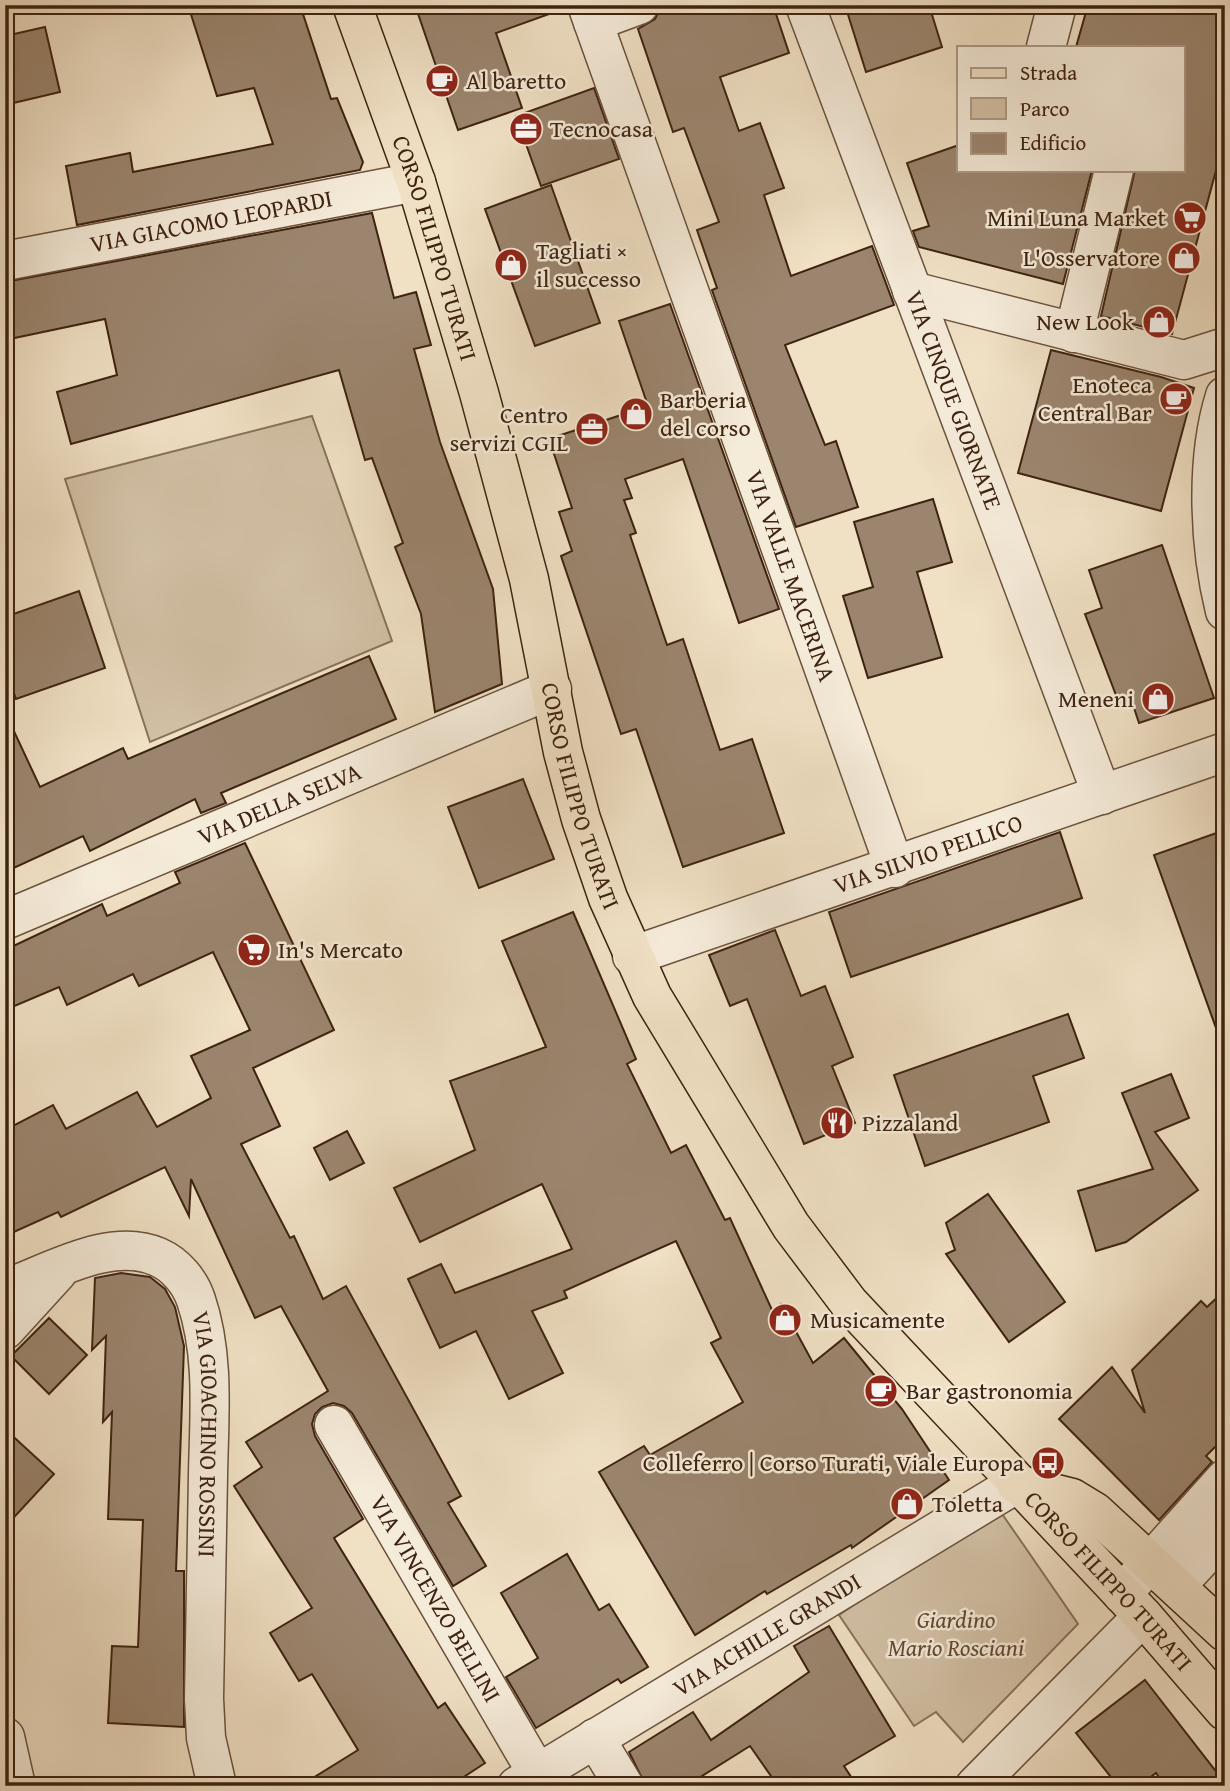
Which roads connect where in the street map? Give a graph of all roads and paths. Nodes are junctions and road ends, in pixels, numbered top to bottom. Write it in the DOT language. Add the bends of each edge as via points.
graph roads {
  1 [pos="352,5"];
  2 [pos="639,5"];
  3 [pos="805,5"];
  4 [pos="1057,5"];
  5 [pos="590,13"];
  6 [pos="1046,46"];
  7 [pos="1114,172"];
  8 [pos="416,183"];
  9 [pos="5,261"];
  10 [pos="912,291"];
  11 [pos="1074,332"];
  12 [pos="1225,347"];
  13 [pos="1225,396"];
  14 [pos="1225,611"];
  15 [pos="552,689"];
  16 [pos="1225,752"];
  17 [pos="1102,796"];
  18 [pos="895,869"];
  19 [pos="5,920"];
  20 [pos="632,956"];
  21 [pos="61,1269"];
  22 [pos="5,1289"];
  23 [pos="5,1330"];
  24 [pos="334,1425"];
  25 [pos="1225,1479"];
  26 [pos="1016,1484"];
  27 [pos="1225,1534"];
  28 [pos="1163,1574"];
  29 [pos="1132,1605"];
  30 [pos="1225,1632"];
  31 [pos="1225,1712"];
  32 [pos="5,1737"];
  33 [pos="595,1738"];
  34 [pos="527,1780"];
  35 [pos="16,1786"];
  36 [pos="217,1786"];
  37 [pos="624,1786"];
  38 [pos="975,1786"];
  1 -- 8 [label="main road, CORSO FILIPPO TURATI"];
  2 -- 5 [label="street"];
  3 -- 10 [label="street, VIA CINQUE GIORNATE"];
  4 -- 6 [label="street"];
  5 -- 18 [label="street, VIA VALLE MACERINA"];
  7 -- 11 [label="street"];
  8 -- 9 [label="street, VIA GIACOMO LEOPARDI"];
  8 -- 15 [label="main road, CORSO FILIPPO TURATI" via="507,496"];
  10 -- 11 [label="street"];
  10 -- 17 [label="street, VIA CINQUE GIORNATE"];
  11 -- 12 [label="street" via="1184,360"];
  13 -- 14 [label="street" via="1213,460 1214,557"];
  15 -- 19 [label="street, VIA DELLA SELVA"];
  15 -- 20 [label="main road, CORSO FILIPPO TURATI" via="581,819"];
  16 -- 17 [label="street, VIA SILVIO PELLICO"];
  17 -- 18 [label="street, VIA SILVIO PELLICO"];
  18 -- 20 [label="street, VIA SILVIO PELLICO"];
  20 -- 26 [label="main road, CORSO FILIPPO TURATI" via="662,1015 806,1246 858,1313"];
  21 -- 22 [label="street, VIA GIOACHINO ROSSINI"];
  21 -- 23 [label="street"];
  21 -- 36 [label="street, VIA GIOACHINO ROSSINI" via="102,1254 144,1253 172,1266 196,1301 209,1376 204,1719"];
  24 -- 34 [label="street, VIA VINCENZO BELLINI"];
  25 -- 28 [label="street"];
  26 -- 28 [label="main road, CORSO FILIPPO TURATI" via="1083,1504"];
  26 -- 29 [label="main road, CORSO FILIPPO TURATI"];
  26 -- 33 [label="street, VIA ACHILLE GRANDI"];
  27 -- 28 [label="street"];
  28 -- 29 [label="street"];
  28 -- 30 [label="main road, CORSO FILIPPO TURATI"];
  29 -- 31 [label="main road, CORSO FILIPPO TURATI"];
  29 -- 38 [label="street"];
  32 -- 35 [label="street"];
  33 -- 34 [label="street, VIA ACHILLE GRANDI"];
  33 -- 37 [label="street"];
}
